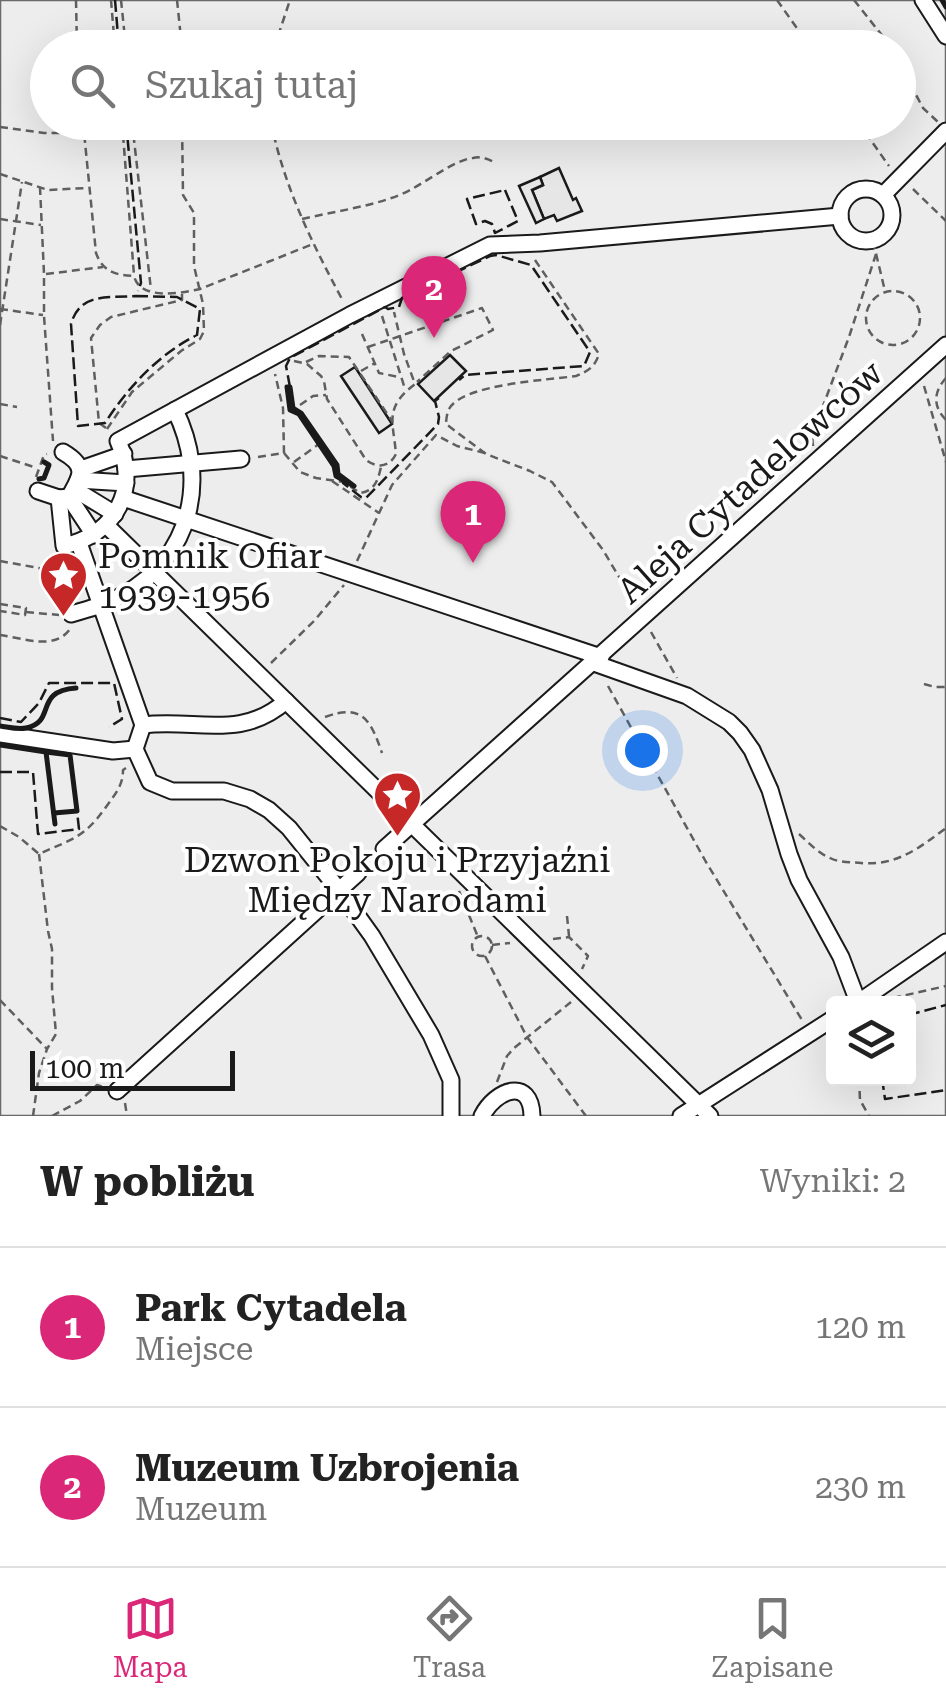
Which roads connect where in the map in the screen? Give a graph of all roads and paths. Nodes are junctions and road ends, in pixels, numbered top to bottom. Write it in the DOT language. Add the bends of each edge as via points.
graph roads {
  1 [pos="76,0"];
  2 [pos="111,0"];
  3 [pos="121,0"];
  4 [pos="177,0"];
  5 [pos="290,0"];
  6 [pos="778,0"];
  7 [pos="854,0"];
  8 [pos="924,0"];
  9 [pos="77,30"];
  10 [pos="114,30"];
  11 [pos="124,30"];
  12 [pos="180,30"];
  13 [pos="280,30"];
  14 [pos="799,30"];
  15 [pos="878,30"];
  16 [pos="946,36"];
  17 [pos="916,95"];
  18 [pos="0,128"];
  19 [pos="946,130"];
  20 [pos="30,131"];
  21 [pos="85,140"];
  22 [pos="123,140"];
  23 [pos="134,140"];
  24 [pos="182,140"];
  25 [pos="275,140"];
  26 [pos="496,163"];
  27 [pos="0,174"];
  28 [pos="22,182"];
  29 [pos="40,187"];
  30 [pos="89,188"];
  31 [pos="883,195"];
  32 [pos="840,216"];
  33 [pos="0,219"];
  34 [pos="300,220"];
  35 [pos="16,222"];
  36 [pos="42,226"];
  37 [pos="312,244"];
  38 [pos="525,244"];
  39 [pos="875,247"];
  40 [pos="0,264"];
  41 [pos="9,266"];
  42 [pos="104,267"];
  43 [pos="44,274"];
  44 [pos="134,276"];
  45 [pos="200,289"];
  46 [pos="151,291"];
  47 [pos="182,292"];
  48 [pos="886,292"];
  49 [pos="391,296"];
  50 [pos="1,309"];
  51 [pos="381,312"];
  52 [pos="350,315"];
  53 [pos="44,316"];
  54 [pos="0,325"];
  55 [pos="362,334"];
  56 [pos="399,335"];
  57 [pos="388,338"];
  58 [pos="946,345"];
  59 [pos="368,348"];
  60 [pos="269,360"];
  61 [pos="295,362"];
  62 [pos="374,362"];
  63 [pos="304,363"];
  64 [pos="920,369"];
  65 [pos="360,372"];
  66 [pos="401,378"];
  67 [pos="946,378"];
  68 [pos="415,384"];
  69 [pos="406,390"];
  70 [pos="326,395"];
  71 [pos="0,404"];
  72 [pos="300,406"];
  73 [pos="17,407"];
  74 [pos="934,408"];
  75 [pos="175,410"];
  76 [pos="946,420"];
  77 [pos="393,422"];
  78 [pos="319,444"];
  79 [pos="56,450"];
  80 [pos="284,453"];
  81 [pos="486,454"];
  82 [pos="0,456"];
  83 [pos="265,456"];
  84 [pos="241,459"];
  85 [pos="817,461"];
  86 [pos="946,462"];
  87 [pos="292,463"];
  88 [pos="192,464"];
  89 [pos="382,466"];
  90 [pos="38,469"];
  91 [pos="330,480"];
  92 [pos="36,484"];
  93 [pos="72,486"];
  94 [pos="112,489"];
  95 [pos="379,514"];
  96 [pos="186,518"];
  97 [pos="0,561"];
  98 [pos="61,572"];
  99 [pos="154,572"];
  100 [pos="351,574"];
  101 [pos="0,604"];
  102 [pos="101,605"];
  103 [pos="0,611"];
  104 [pos="26,612"];
  105 [pos="71,614"];
  106 [pos="52,616"];
  107 [pos="643,618"];
  108 [pos="0,634"];
  109 [pos="597,660"];
  110 [pos="258,675"];
  111 [pos="924,684"];
  112 [pos="946,687"];
  113 [pos="688,696"];
  114 [pos="286,702"];
  115 [pos="144,725"];
  116 [pos="311,726"];
  117 [pos="0,734"];
  118 [pos="135,750"];
  119 [pos="382,753"];
  120 [pos="0,826"];
  121 [pos="412,826"];
  122 [pos="780,826"];
  123 [pos="946,828"];
  124 [pos="384,850"];
  125 [pos="39,854"];
  126 [pos="358,873"];
  127 [pos="339,890"];
  128 [pos="458,890"];
  129 [pos="567,916"];
  130 [pos="478,937"];
  131 [pos="570,938"];
  132 [pos="554,939"];
  133 [pos="946,942"];
  134 [pos="502,944"];
  135 [pos="492,946"];
  136 [pos="485,956"];
  137 [pos="946,986"];
  138 [pos="579,988"];
  139 [pos="855,996"];
  140 [pos="867,996"];
  141 [pos="905,996"];
  142 [pos="0,1000"];
  143 [pos="826,1023"];
  144 [pos="810,1033"];
  145 [pos="527,1036"];
  146 [pos="47,1049"];
  147 [pos="498,1080"];
  148 [pos="859,1086"];
  149 [pos="117,1090"];
  150 [pos="704,1111"];
  151 [pos="34,1116"];
  152 [pos="52,1116"];
  153 [pos="452,1116"];
  154 [pos="482,1116"];
  155 [pos="532,1116"];
  156 [pos="586,1116"];
  157 [pos="681,1116"];
  158 [pos="869,1116"];
  1 -- 9 [label="path"];
  2 -- 10 [label="path"];
  3 -- 11 [label="path"];
  4 -- 12 [label="path"];
  5 -- 13 [label="path"];
  6 -- 14 [label="path"];
  7 -- 15 [label="path"];
  8 -- 16 [label="street"];
  17 -- 19 [label="path"];
  18 -- 20 [label="path"];
  19 -- 31 [label="street"];
  21 -- 30 [label="path"];
  22 -- 44 [label="path"];
  23 -- 46 [label="path"];
  24 -- 45 [label="path" via="183,194 194,213"];
  25 -- 34 [label="path"];
  26 -- 34 [label="path" via="472,158 396,196"];
  27 -- 28 [label="path"];
  28 -- 29 [label="path"];
  28 -- 35 [label="path"];
  29 -- 30 [label="path"];
  29 -- 36 [label="path"];
  30 -- 42 [label="path" via="96,253"];
  31 -- 32 [label="street" via="855,191"];
  31 -- 39 [label="street" via="892,221"];
  32 -- 38 [label="street"];
  32 -- 39 [label="street" via="845,231"];
  33 -- 35 [label="path"];
  34 -- 37 [label="path"];
  35 -- 36 [label="path"];
  35 -- 41 [label="path"];
  36 -- 43 [label="path"];
  37 -- 45 [label="path"];
  37 -- 52 [label="path"];
  38 -- 49 [label="street" via="490,245"];
  38 -- 81 [label="path" via="598,354 590,370 576,376 490,387 453,403 446,424"];
  39 -- 48 [label="path"];
  39 -- 85 [label="path" via="812,434"];
  40 -- 41 [label="path"];
  41 -- 50 [label="path"];
  42 -- 43 [label="path"];
  42 -- 44 [label="path"];
  43 -- 53 [label="path"];
  44 -- 46 [label="path"];
  45 -- 47 [label="path"];
  45 -- 94 [label="path" via="200,340 132,392"];
  46 -- 47 [label="path"];
  47 -- 94 [label="path" via="182,300 111,317 92,338"];
  48 -- 48 [label="path" via="874,299 867,324 873,337 898,345 919,327 920,312 900,292"];
  49 -- 52 [label="street"];
  49 -- 56 [label="path"];
  50 -- 53 [label="path"];
  50 -- 54 [label="path"];
  51 -- 57 [label="path"];
  52 -- 60 [label="street"];
  53 -- 79 [label="path"];
  55 -- 59 [label="path"];
  56 -- 57 [label="path"];
  56 -- 68 [label="path"];
  56 -- 68 [label="path" via="482,308 493,330 452,351"];
  57 -- 59 [label="path"];
  57 -- 66 [label="path"];
  58 -- 64 [label="street, Aleja Cytadelowców"];
  59 -- 62 [label="path"];
  60 -- 75 [label="street"];
  60 -- 80 [label="path" via="283,408"];
  61 -- 63 [label="path"];
  62 -- 65 [label="path"];
  62 -- 66 [label="path" via="379,373"];
  63 -- 65 [label="path" via="342,355"];
  63 -- 70 [label="path" via="321,376"];
  64 -- 74 [label="path"];
  64 -- 85 [label="street, Aleja Cytadelowców"];
  65 -- 77 [label="path"];
  66 -- 69 [label="path"];
  67 -- 74 [label="path"];
  68 -- 69 [label="path"];
  69 -- 77 [label="path" via="391,412"];
  70 -- 72 [label="path"];
  70 -- 89 [label="path" via="366,460"];
  71 -- 73 [label="path"];
  74 -- 76 [label="path"];
  74 -- 86 [label="path"];
  75 -- 88 [label="street"];
  75 -- 94 [label="street"];
  77 -- 89 [label="path" via="396,454"];
  78 -- 87 [label="path"];
  79 -- 90 [label="path" via="44,455"];
  79 -- 93 [label="street" via="76,460"];
  80 -- 83 [label="path"];
  80 -- 87 [label="path"];
  81 -- 95 [label="path" via="436,435 392,484"];
  81 -- 107 [label="path" via="552,482"];
  82 -- 90 [label="path"];
  84 -- 88 [label="street"];
  85 -- 107 [label="street, Aleja Cytadelowców"];
  87 -- 91 [label="path"];
  88 -- 94 [label="street"];
  88 -- 96 [label="street"];
  89 -- 91 [label="path" via="364,493"];
  90 -- 92 [label="path"];
  91 -- 95 [label="path"];
  92 -- 93 [label="street"];
  93 -- 94 [label="street"];
  93 -- 94 [label="street"];
  93 -- 94 [label="street"];
  93 -- 94 [label="street"];
  93 -- 94 [label="street" via="64,546"];
  94 -- 96 [label="street"];
  94 -- 99 [label="street"];
  94 -- 102 [label="street"];
  95 -- 100 [label="path"];
  96 -- 99 [label="street"];
  96 -- 100 [label="street"];
  97 -- 98 [label="path"];
  99 -- 102 [label="street"];
  99 -- 110 [label="street"];
  100 -- 109 [label="street"];
  100 -- 110 [label="path"];
  101 -- 104 [label="path"];
  102 -- 105 [label="street"];
  102 -- 115 [label="street"];
  103 -- 104 [label="path"];
  104 -- 106 [label="path"];
  105 -- 108 [label="path" via="66,636 54,642"];
  107 -- 109 [label="street, Aleja Cytadelowców"];
  107 -- 113 [label="path"];
  109 -- 113 [label="street"];
  109 -- 121 [label="street, Aleja Cytadelowców"];
  109 -- 144 [label="path" via="706,862"];
  110 -- 114 [label="street"];
  111 -- 112 [label="path"];
  113 -- 122 [label="street" via="740,733 770,790"];
  114 -- 115 [label="street" via="247,724"];
  114 -- 116 [label="street"];
  115 -- 118 [label="street"];
  116 -- 119 [label="path" via="331,714 361,715 374,728"];
  116 -- 121 [label="street"];
  117 -- 118 [label="street"];
  118 -- 125 [label="path" via="98,820"];
  118 -- 127 [label="street" via="150,782 172,791 224,792 269,810"];
  120 -- 125 [label="path"];
  121 -- 124 [label="street, Aleja Cytadelowców"];
  121 -- 138 [label="street"];
  122 -- 123 [label="path" via="828,858 876,864 916,851"];
  122 -- 139 [label="street"];
  125 -- 146 [label="path" via="56,1034"];
  126 -- 127 [label="street"];
  127 -- 149 [label="street"];
  127 -- 153 [label="street" via="445,1063"];
  128 -- 130 [label="path"];
  129 -- 131 [label="path"];
  130 -- 135 [label="path"];
  130 -- 136 [label="path" via="472,948"];
  131 -- 132 [label="path"];
  131 -- 138 [label="path" via="588,956"];
  133 -- 140 [label="street"];
  134 -- 135 [label="path"];
  135 -- 136 [label="path"];
  136 -- 145 [label="path"];
  137 -- 141 [label="path"];
  138 -- 145 [label="path"];
  138 -- 150 [label="street"];
  142 -- 146 [label="path"];
  143 -- 144 [label="street"];
  144 -- 150 [label="street"];
  145 -- 147 [label="path" via="506,1056"];
  145 -- 156 [label="path"];
  146 -- 151 [label="path"];
  148 -- 158 [label="path"];
  149 -- 152 [label="path" via="97,1086"];
  150 -- 157 [label="street"];
  154 -- 155 [label="street" via="513,1090 529,1099"];
}
